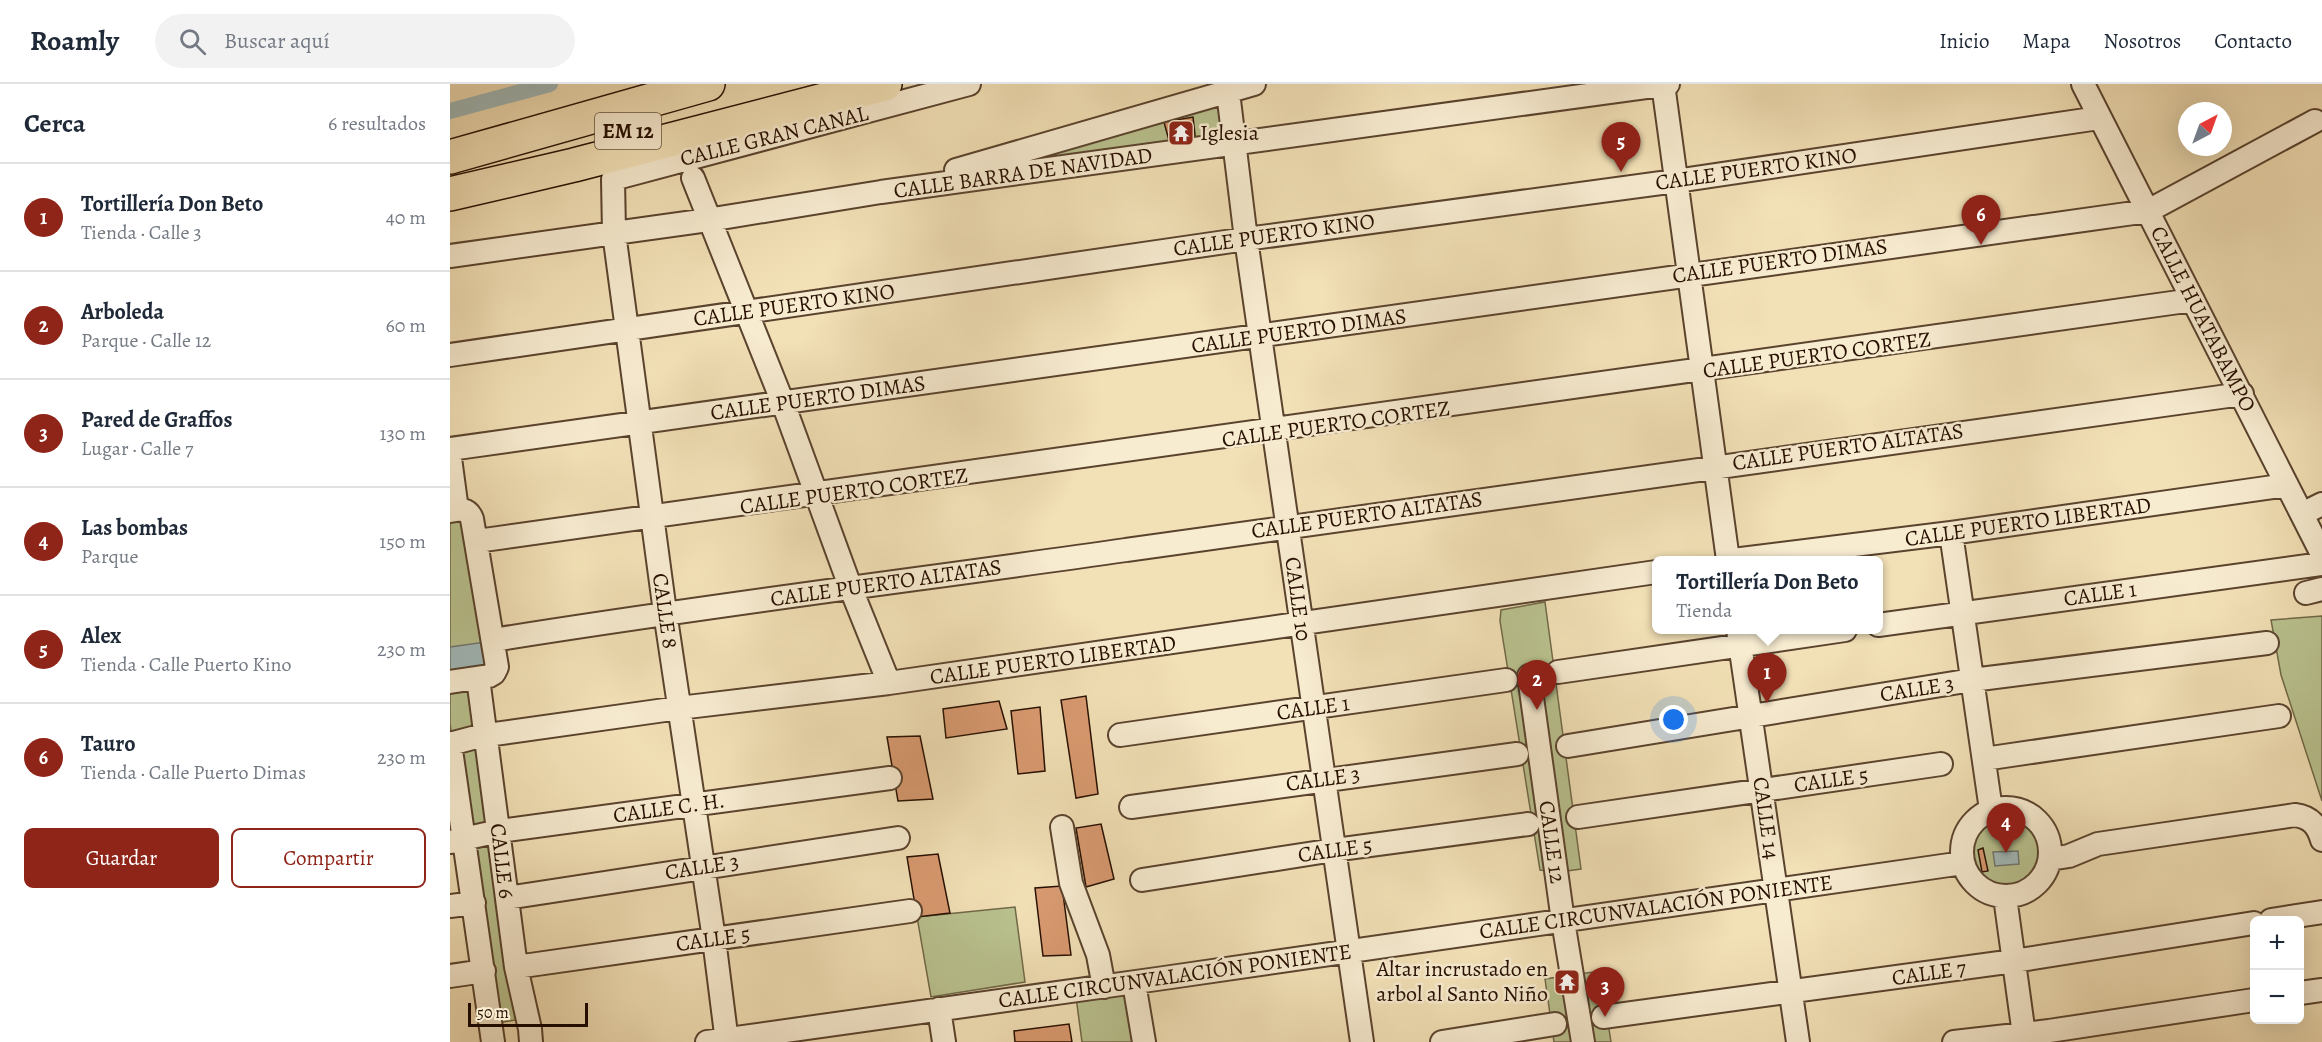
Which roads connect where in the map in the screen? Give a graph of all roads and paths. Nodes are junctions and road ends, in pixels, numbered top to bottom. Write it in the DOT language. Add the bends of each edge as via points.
graph roads {
  1 [pos="657,84"];
  2 [pos="708,84"];
  3 [pos="806,84"];
  4 [pos="885,84"];
  5 [pos="969,84"];
  6 [pos="1254,84"];
  7 [pos="1663,84"];
  8 [pos="1668,84"];
  9 [pos="2083,84"];
  10 [pos="1228,88"];
  11 [pos="2099,118"];
  12 [pos="2315,121"];
  13 [pos="450,134"];
  14 [pos="1234,144"];
  15 [pos="450,157"];
  16 [pos="450,178"];
  17 [pos="693,178"];
  18 [pos="613,179"];
  19 [pos="1676,181"];
  20 [pos="881,192"];
  21 [pos="450,194"];
  22 [pos="2148,211"];
  23 [pos="708,220"];
  24 [pos="614,233"];
  25 [pos="1246,238"];
  26 [pos="450,256"];
  27 [pos="1690,274"];
  28 [pos="2193,300"];
  29 [pos="746,313"];
  30 [pos="627,328"];
  31 [pos="1260,337"];
  32 [pos="450,355"];
  33 [pos="1703,372"];
  34 [pos="2242,394"];
  35 [pos="783,403"];
  36 [pos="640,423"];
  37 [pos="1275,432"];
  38 [pos="450,448"];
  39 [pos="450,458"];
  40 [pos="1716,465"];
  41 [pos="2287,485"];
  42 [pos="818,497"];
  43 [pos="2322,504"];
  44 [pos="459,511"];
  45 [pos="2302,514"];
  46 [pos="653,518"];
  47 [pos="1288,527"];
  48 [pos="1951,533"];
  49 [pos="477,542"];
  50 [pos="2322,554"];
  51 [pos="1727,556"];
  52 [pos="1772,556"];
  53 [pos="2322,564"];
  54 [pos="1652,573"];
  55 [pos="851,589"];
  56 [pos="665,612"];
  57 [pos="1961,612"];
  58 [pos="1301,623"];
  59 [pos="1883,624"];
  60 [pos="1784,634"];
  61 [pos="1739,637"];
  62 [pos="493,640"];
  63 [pos="2267,642"];
  64 [pos="1558,672"];
  65 [pos="1529,676"];
  66 [pos="478,678"];
  67 [pos="1506,680"];
  68 [pos="1972,680"];
  69 [pos="450,682"];
  70 [pos="889,683"];
  71 [pos="679,708"];
  72 [pos="1312,708"];
  73 [pos="1751,716"];
  74 [pos="2279,716"];
  75 [pos="1120,735"];
  76 [pos="485,736"];
  77 [pos="450,744"];
  78 [pos="1568,746"];
  79 [pos="1517,754"];
  80 [pos="1984,759"];
  81 [pos="1941,764"];
  82 [pos="890,778"];
  83 [pos="1324,778"];
  84 [pos="1762,790"];
  85 [pos="694,805"];
  86 [pos="1131,807"];
  87 [pos="1991,810"];
  88 [pos="1578,817"];
  89 [pos="1528,824"];
  90 [pos="1062,827"];
  91 [pos="498,831"];
  92 [pos="898,838"];
  93 [pos="2322,840"];
  94 [pos="457,841"];
  95 [pos="1334,850"];
  96 [pos="2050,850"];
  97 [pos="1962,863"];
  98 [pos="702,867"];
  99 [pos="1142,880"];
  100 [pos="1777,889"];
  101 [pos="2005,897"];
  102 [pos="507,898"];
  103 [pos="474,903"];
  104 [pos="450,906"];
  105 [pos="910,911"];
  106 [pos="2322,912"];
  107 [pos="2299,916"];
  108 [pos="1563,921"];
  109 [pos="2250,924"];
  110 [pos="714,939"];
  111 [pos="1348,951"];
  112 [pos="2014,962"];
  113 [pos="516,967"];
  114 [pos="484,971"];
  115 [pos="450,976"];
  116 [pos="1134,982"];
  117 [pos="1104,987"];
  118 [pos="2322,990"];
  119 [pos="1792,992"];
  120 [pos="2304,992"];
  121 [pos="2250,1001"];
  122 [pos="939,1009"];
  123 [pos="1603,1017"];
  124 [pos="1555,1024"];
  125 [pos="2025,1037"];
  126 [pos="720,1041"];
  127 [pos="493,1042"];
  128 [pos="531,1042"];
  129 [pos="944,1042"];
  130 [pos="1144,1042"];
  131 [pos="1362,1042"];
  132 [pos="1442,1042"];
  133 [pos="1583,1042"];
  134 [pos="1798,1042"];
  135 [pos="1954,1042"];
  1 -- 13 [label="highway" via="569,102"];
  2 -- 15 [label="highway, EM 12"];
  3 -- 16 [label="highway, EM 12"];
  4 -- 21 [label="highway"];
  5 -- 18 [label="street, CALLE GRAN CANAL"];
  6 -- 10 [label="street"];
  7 -- 8 [label="street, CALLE BARRA DE NAVIDAD"];
  7 -- 14 [label="street, CALLE BARRA DE NAVIDAD"];
  7 -- 19 [label="street"];
  9 -- 11 [label="street, CALLE HUATABAMPO"];
  10 -- 14 [label="street, CALLE 10"];
  10 -- 20 [label="street"];
  11 -- 19 [label="street, CALLE PUERTO KINO"];
  11 -- 22 [label="street, CALLE HUATABAMPO"];
  12 -- 22 [label="street"];
  14 -- 20 [label="street, CALLE BARRA DE NAVIDAD"];
  14 -- 25 [label="street, CALLE 10"];
  17 -- 23 [label="street"];
  18 -- 24 [label="street, CALLE 8"];
  19 -- 25 [label="street, CALLE PUERTO KINO"];
  19 -- 27 [label="street"];
  20 -- 23 [label="street, CALLE BARRA DE NAVIDAD"];
  22 -- 27 [label="street, CALLE PUERTO DIMAS"];
  22 -- 28 [label="street, CALLE HUATABAMPO"];
  23 -- 24 [label="street, CALLE BARRA DE NAVIDAD"];
  23 -- 29 [label="street"];
  24 -- 26 [label="street, CALLE BARRA DE NAVIDAD"];
  24 -- 30 [label="street, CALLE 8"];
  25 -- 29 [label="street, CALLE PUERTO KINO"];
  25 -- 31 [label="street, CALLE 10"];
  27 -- 31 [label="street, CALLE PUERTO DIMAS"];
  27 -- 33 [label="street"];
  28 -- 33 [label="street, CALLE PUERTO CORTEZ"];
  28 -- 34 [label="street, CALLE HUATABAMPO"];
  29 -- 30 [label="street, CALLE PUERTO KINO"];
  29 -- 35 [label="street"];
  30 -- 32 [label="street, CALLE PUERTO KINO"];
  30 -- 36 [label="street, CALLE 8"];
  31 -- 35 [label="street, CALLE PUERTO DIMAS"];
  31 -- 37 [label="street, CALLE 10"];
  33 -- 37 [label="street, CALLE PUERTO CORTEZ"];
  33 -- 40 [label="street"];
  34 -- 40 [label="street, CALLE PUERTO ALTATAS"];
  34 -- 41 [label="street, CALLE HUATABAMPO"];
  35 -- 36 [label="street, CALLE PUERTO DIMAS"];
  35 -- 42 [label="street"];
  36 -- 38 [label="street, CALLE PUERTO DIMAS"];
  36 -- 46 [label="street, CALLE 8"];
  37 -- 42 [label="street, CALLE PUERTO CORTEZ"];
  37 -- 47 [label="street, CALLE 10"];
  39 -- 44 [label="street"];
  40 -- 47 [label="street, CALLE PUERTO ALTATAS"];
  40 -- 51 [label="street"];
  41 -- 45 [label="street, CALLE HUATABAMPO"];
  41 -- 48 [label="street, CALLE PUERTO LIBERTAD"];
  42 -- 46 [label="street, CALLE PUERTO CORTEZ"];
  42 -- 55 [label="street"];
  43 -- 45 [label="street"];
  44 -- 49 [label="street" via="472,519"];
  45 -- 50 [label="street, CALLE HUATABAMPO"];
  46 -- 49 [label="street, CALLE PUERTO CORTEZ"];
  46 -- 56 [label="street, CALLE 8"];
  47 -- 55 [label="street, CALLE PUERTO ALTATAS"];
  47 -- 58 [label="street, CALLE 10"];
  48 -- 52 [label="street, CALLE PUERTO LIBERTAD"];
  48 -- 57 [label="street"];
  49 -- 62 [label="street"];
  53 -- 57 [label="street, CALLE 1"];
  54 -- 58 [label="street, CALLE PUERTO LIBERTAD"];
  55 -- 56 [label="street, CALLE PUERTO ALTATAS"];
  55 -- 70 [label="street"];
  56 -- 62 [label="street, CALLE PUERTO ALTATAS"];
  56 -- 71 [label="street, CALLE 8"];
  57 -- 59 [label="street, CALLE 1"];
  57 -- 68 [label="street"];
  58 -- 70 [label="street, CALLE PUERTO LIBERTAD"];
  58 -- 72 [label="street, CALLE 10"];
  60 -- 61 [label="street"];
  61 -- 64 [label="street"];
  61 -- 73 [label="street, CALLE 14"];
  62 -- 66 [label="street" via="496,671"];
  63 -- 68 [label="street, CALLE 3"];
  65 -- 108 [label="street, CALLE 12"];
  66 -- 69 [label="street"];
  66 -- 76 [label="street, CALLE 6"];
  67 -- 72 [label="street, CALLE 1"];
  68 -- 73 [label="street, CALLE 3"];
  68 -- 80 [label="street"];
  70 -- 71 [label="street, CALLE PUERTO LIBERTAD"];
  71 -- 76 [label="street, CALLE PUERTO LIBERTAD"];
  71 -- 85 [label="street, CALLE 8"];
  72 -- 75 [label="street, CALLE 1"];
  72 -- 83 [label="street, CALLE 10"];
  73 -- 78 [label="street, CALLE 3"];
  73 -- 84 [label="street, CALLE 14"];
  74 -- 80 [label="street"];
  76 -- 77 [label="street, CALLE PUERTO LIBERTAD"];
  76 -- 91 [label="street, CALLE 6"];
  77 -- 94 [label="street, CALLE 6"];
  79 -- 83 [label="street, CALLE 3"];
  80 -- 87 [label="street"];
  81 -- 84 [label="street, CALLE 5"];
  82 -- 85 [label="street, CALLE C. H."];
  83 -- 86 [label="street, CALLE 3"];
  83 -- 95 [label="street, CALLE 10"];
  84 -- 88 [label="street, CALLE 5"];
  84 -- 100 [label="street, CALLE 14"];
  85 -- 91 [label="street, CALLE C. H."];
  85 -- 98 [label="street, CALLE 8"];
  87 -- 96 [label="street" via="2006,808 2035,818 2045,830"];
  87 -- 97 [label="street" via="1967,831"];
  89 -- 95 [label="street, CALLE 5"];
  90 -- 117 [label="street" via="1071,883 1098,955"];
  91 -- 94 [label="street, CALLE C. H."];
  91 -- 102 [label="street, CALLE 6"];
  92 -- 98 [label="street, CALLE 3"];
  93 -- 96 [label="street" via="2309,819 2295,814 2098,844 2069,856"];
  94 -- 103 [label="street, CALLE 6"];
  95 -- 99 [label="street, CALLE 5"];
  95 -- 111 [label="street, CALLE 10"];
  96 -- 101 [label="street" via="2046,873 2037,885"];
  97 -- 100 [label="street, CALLE CIRCUNVALACIÓN PONIENTE"];
  97 -- 101 [label="street" via="1980,888"];
  98 -- 102 [label="street, CALLE 3"];
  98 -- 110 [label="street, CALLE 8"];
  100 -- 108 [label="street, CALLE CIRCUNVALACIÓN PONIENTE"];
  100 -- 119 [label="street, CALLE 14"];
  101 -- 112 [label="street"];
  102 -- 113 [label="street, CALLE 6"];
  103 -- 104 [label="street"];
  103 -- 114 [label="street, CALLE 6"];
  105 -- 110 [label="street, CALLE 5"];
  106 -- 107 [label="street"];
  108 -- 111 [label="street, CALLE CIRCUNVALACIÓN PONIENTE"];
  108 -- 133 [label="street, CALLE 12"];
  109 -- 112 [label="street, CALLE 7"];
  110 -- 113 [label="street, CALLE 5"];
  110 -- 126 [label="street, CALLE 8"];
  111 -- 116 [label="street, CALLE CIRCUNVALACIÓN PONIENTE"];
  111 -- 131 [label="street, CALLE 10"];
  112 -- 119 [label="street, CALLE 7"];
  112 -- 125 [label="street"];
  113 -- 128 [label="street, CALLE 6"];
  114 -- 115 [label="street"];
  114 -- 127 [label="street, CALLE 6"];
  116 -- 117 [label="street, CALLE CIRCUNVALACIÓN PONIENTE"];
  116 -- 130 [label="street"];
  117 -- 122 [label="street, CALLE CIRCUNVALACIÓN PONIENTE"];
  118 -- 120 [label="street"];
  119 -- 123 [label="street, CALLE 7"];
  119 -- 134 [label="street, CALLE 14"];
  121 -- 125 [label="street"];
  122 -- 126 [label="street, CALLE CIRCUNVALACIÓN PONIENTE"];
  122 -- 129 [label="street"];
  124 -- 132 [label="street"];
  125 -- 135 [label="street"];
}
